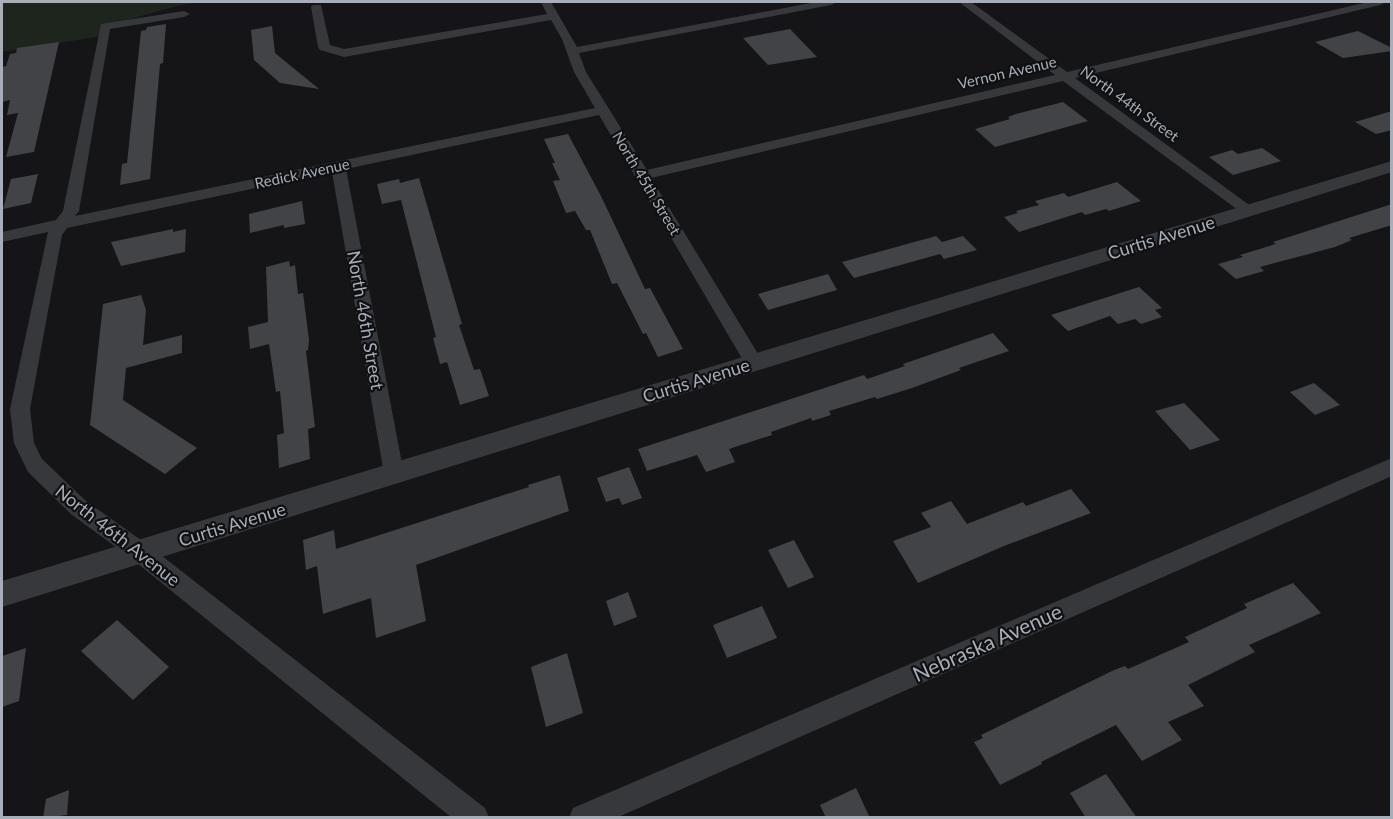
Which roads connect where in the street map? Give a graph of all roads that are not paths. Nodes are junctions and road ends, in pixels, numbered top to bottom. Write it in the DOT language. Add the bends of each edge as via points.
graph roads {
  1 [pos="546,2"];
  2 [pos="831,2"];
  3 [pos="964,2"];
  4 [pos="1380,2"];
  5 [pos="317,7"];
  6 [pos="184,14"];
  7 [pos="555,16"];
  8 [pos="573,51"];
  9 [pos="1065,76"];
  10 [pos="602,110"];
  11 [pos="338,165"];
  12 [pos="1392,166"];
  13 [pos="642,176"];
  14 [pos="1247,210"];
  15 [pos="62,224"];
  16 [pos="2,237"];
  17 [pos="754,362"];
  18 [pos="1392,466"];
  19 [pos="394,474"];
  20 [pos="140,552"];
  21 [pos="2,594"];
  22 [pos="475,818"];
  23 [pos="583,818"];
  1 -- 7 [label="street, North 45th Street"];
  2 -- 8 [label="street"];
  3 -- 9 [label="street, North 44th Street"];
  4 -- 9 [label="street, Vernon Avenue"];
  5 -- 7 [label="street" via="324,47 354,52"];
  6 -- 15 [label="street, North 46th Avenue" via="105,26 71,212"];
  7 -- 8 [label="street, North 45th Street"];
  8 -- 10 [label="street, North 45th Street"];
  9 -- 13 [label="street, Vernon Avenue"];
  9 -- 14 [label="street, North 44th Street"];
  10 -- 11 [label="street, Redick Avenue"];
  10 -- 13 [label="street, North 45th Street"];
  11 -- 15 [label="street, Redick Avenue"];
  11 -- 19 [label="street, North 46th Street"];
  12 -- 14 [label="street, Curtis Avenue"];
  13 -- 17 [label="street, North 45th Street"];
  14 -- 17 [label="street, Curtis Avenue"];
  15 -- 16 [label="street, Redick Avenue"];
  15 -- 20 [label="street, North 46th Avenue" via="54,235 21,409 21,432 29,456 42,474 111,534"];
  17 -- 19 [label="street, Curtis Avenue"];
  18 -- 23 [label="street, Nebraska Avenue"];
  19 -- 20 [label="street, Curtis Avenue"];
  20 -- 21 [label="street, Curtis Avenue"];
  20 -- 22 [label="street, North 46th Avenue"];
}
